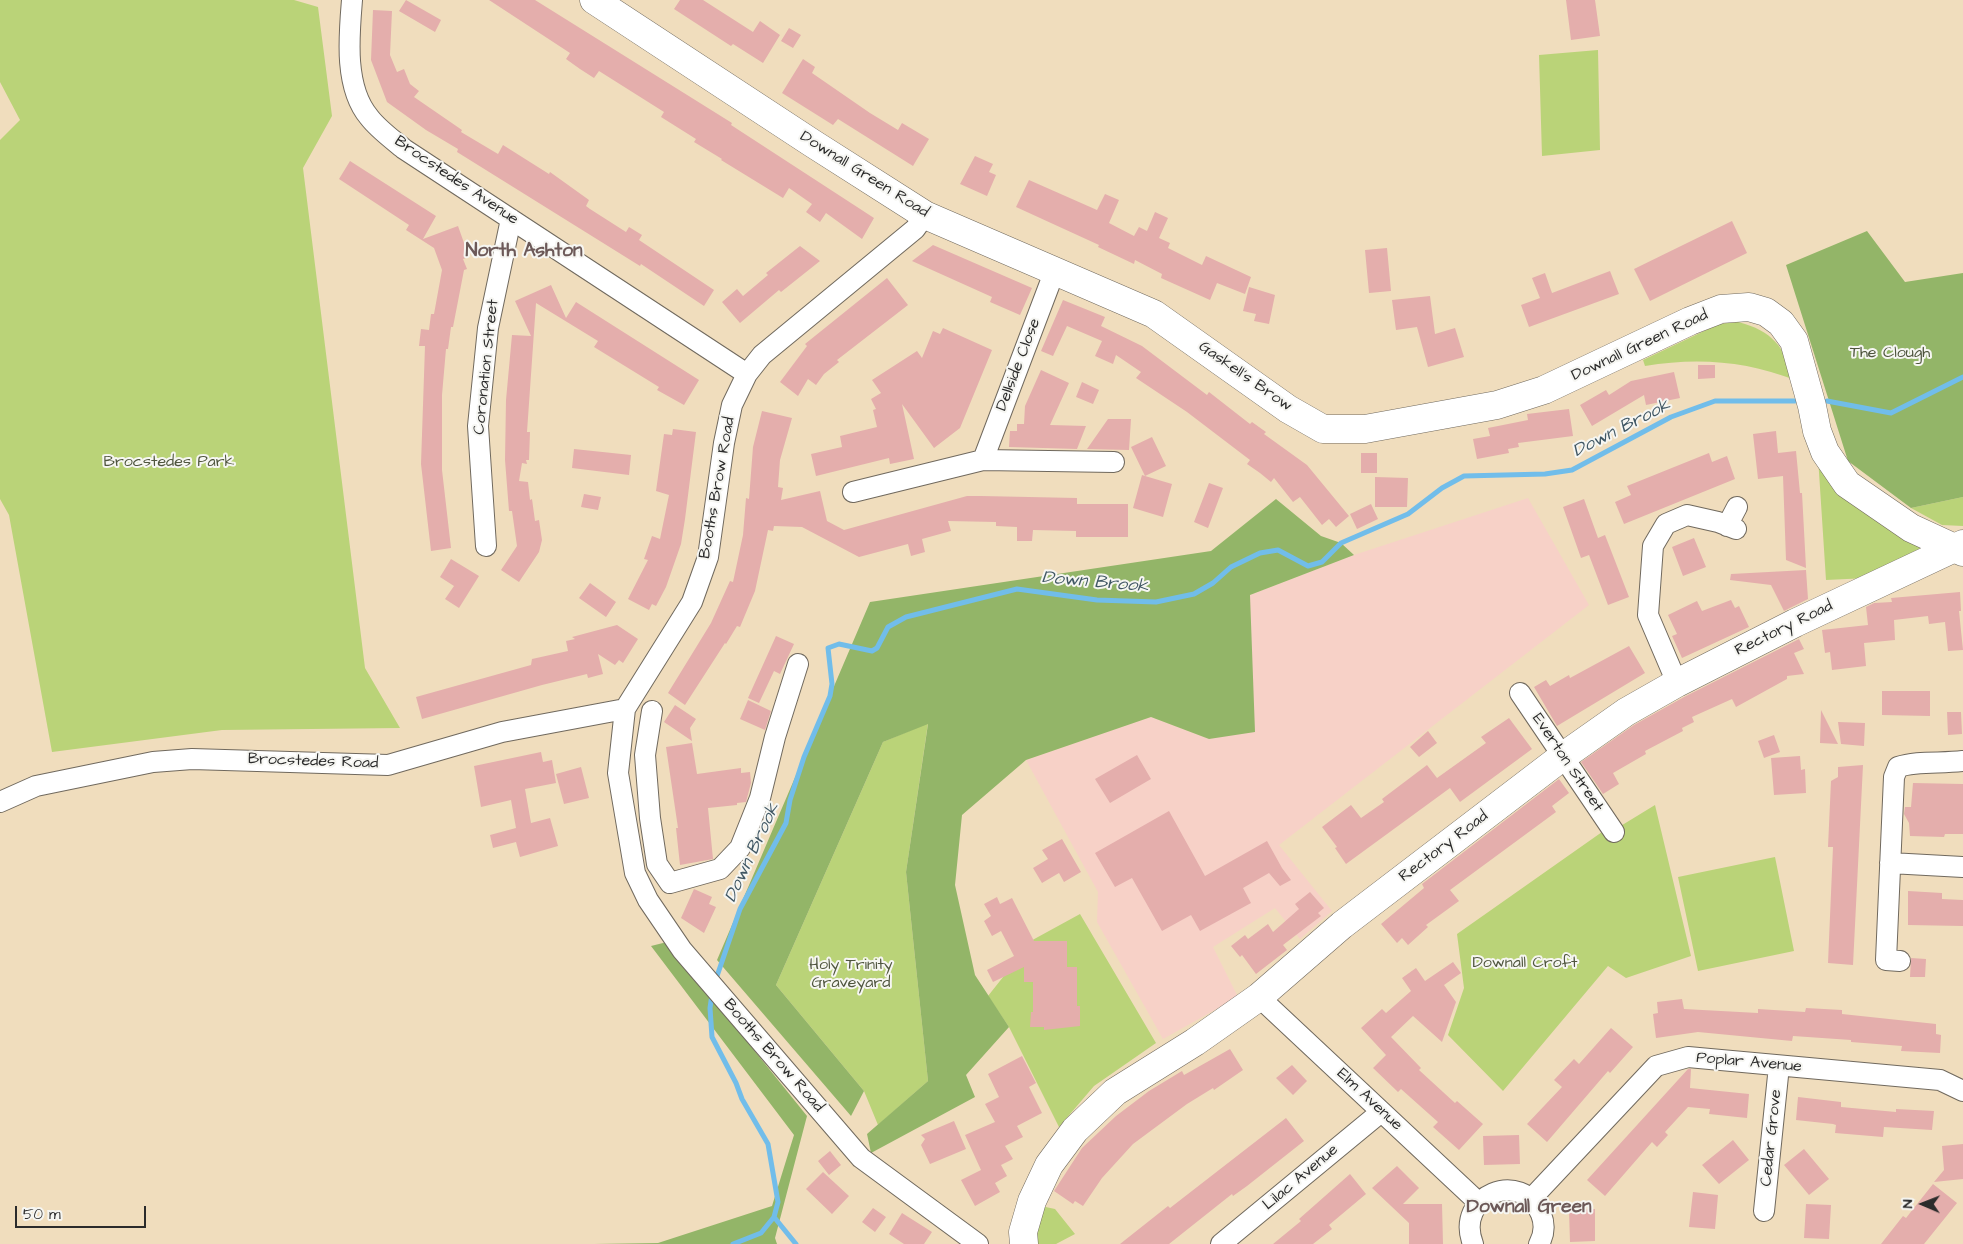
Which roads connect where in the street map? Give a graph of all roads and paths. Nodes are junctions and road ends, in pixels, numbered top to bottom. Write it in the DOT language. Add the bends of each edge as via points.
graph roads {
  1 [pos="352,0"];
  2 [pos="594,0"];
  3 [pos="925,214"];
  4 [pos="511,219"];
  5 [pos="1055,270"];
  6 [pos="1154,314"];
  7 [pos="747,374"];
  8 [pos="1340,431"];
  9 [pos="983,460"];
  10 [pos="1114,462"];
  11 [pos="853,492"];
  12 [pos="1737,507"];
  13 [pos="486,546"];
  14 [pos="1960,548"];
  15 [pos="798,664"];
  16 [pos="1677,683"];
  17 [pos="1520,692"];
  18 [pos="625,708"];
  19 [pos="652,711"];
  20 [pos="1562,757"];
  21 [pos="1955,762"];
  22 [pos="0,802"];
  23 [pos="650,818"];
  24 [pos="625,823"];
  25 [pos="1614,832"];
  26 [pos="1890,863"];
  27 [pos="1963,867"];
  28 [pos="1900,961"];
  29 [pos="1259,997"];
  30 [pos="1779,1066"];
  31 [pos="1963,1091"];
  32 [pos="1381,1112"];
  33 [pos="1531,1199"];
  34 [pos="1478,1202"];
  35 [pos="1764,1211"];
  36 [pos="978,1244"];
  37 [pos="1024,1244"];
  38 [pos="1220,1244"];
  39 [pos="1473,1244"];
  40 [pos="1540,1244"];
  1 -- 4 [label="street, Brocstedes Avenue" via="349,33 354,87 368,117 404,148"];
  2 -- 3 [label="main road, Downall Green Road"];
  3 -- 5 [label="main road, Downall Green Road"];
  3 -- 7 [label="street, Booths Brow Road" via="915,229 762,355"];
  4 -- 7 [label="street, Brocstedes Avenue"];
  4 -- 13 [label="street, Coronation Street" via="488,328 478,426"];
  5 -- 6 [label="main road, Downall Green Road"];
  5 -- 9 [label="street, Dellside Close"];
  6 -- 8 [label="main road, Gaskell's Brow" via="1288,409 1323,429"];
  7 -- 18 [label="street, Booths Brow Road" via="732,405 708,557 692,602"];
  8 -- 14 [label="main road, Downall Green Road" via="1497,405 1544,390 1690,321 1721,309 1749,307 1766,312 1781,323 1794,341 1816,431 1825,452 1847,484 1911,528"];
  9 -- 10 [label="street"];
  9 -- 11 [label="street"];
  12 -- 16 [label="street" via="1731,527 1687,515 1666,524 1653,546 1648,615"];
  14 -- 16 [label="main road, Rectory Road" via="1795,623"];
  15 -- 23 [label="street" via="760,798 740,848 720,869 670,883 657,864"];
  16 -- 20 [label="main road, Rectory Road" via="1626,712"];
  17 -- 20 [label="street, Everton Street"];
  18 -- 22 [label="street, Brocstedes Road" via="502,732 388,764 192,759 153,762 36,786"];
  18 -- 24 [label="street, Booths Brow Road" via="618,773"];
  19 -- 23 [label="street" via="645,755"];
  20 -- 25 [label="street, Everton Street"];
  20 -- 29 [label="main road, Rectory Road" via="1342,925"];
  21 -- 26 [label="street" via="1908,763 1898,767 1894,777"];
  23 -- 24 [label="street"];
  24 -- 36 [label="street, Booths Brow Road" via="635,873 648,900 682,950 861,1158"];
  26 -- 27 [label="street"];
  26 -- 28 [label="street" via="1886,960"];
  29 -- 32 [label="street, Elm Avenue"];
  29 -- 37 [label="main road, Rectory Road" via="1196,1042 1115,1092 1075,1130 1049,1165 1032,1201 1023,1232"];
  30 -- 31 [label="street, Poplar Avenue" via="1940,1080"];
  30 -- 33 [label="street, Poplar Avenue" via="1688,1057 1656,1066"];
  30 -- 35 [label="street, Cedar Grove"];
  32 -- 34 [label="street, Elm Avenue"];
  32 -- 38 [label="street, Lilac Avenue"];
  33 -- 34 [label="street" via="1510,1190 1488,1195"];
  33 -- 40 [label="street" via="1543,1219"];
  34 -- 39 [label="street" via="1469,1224"];
}
